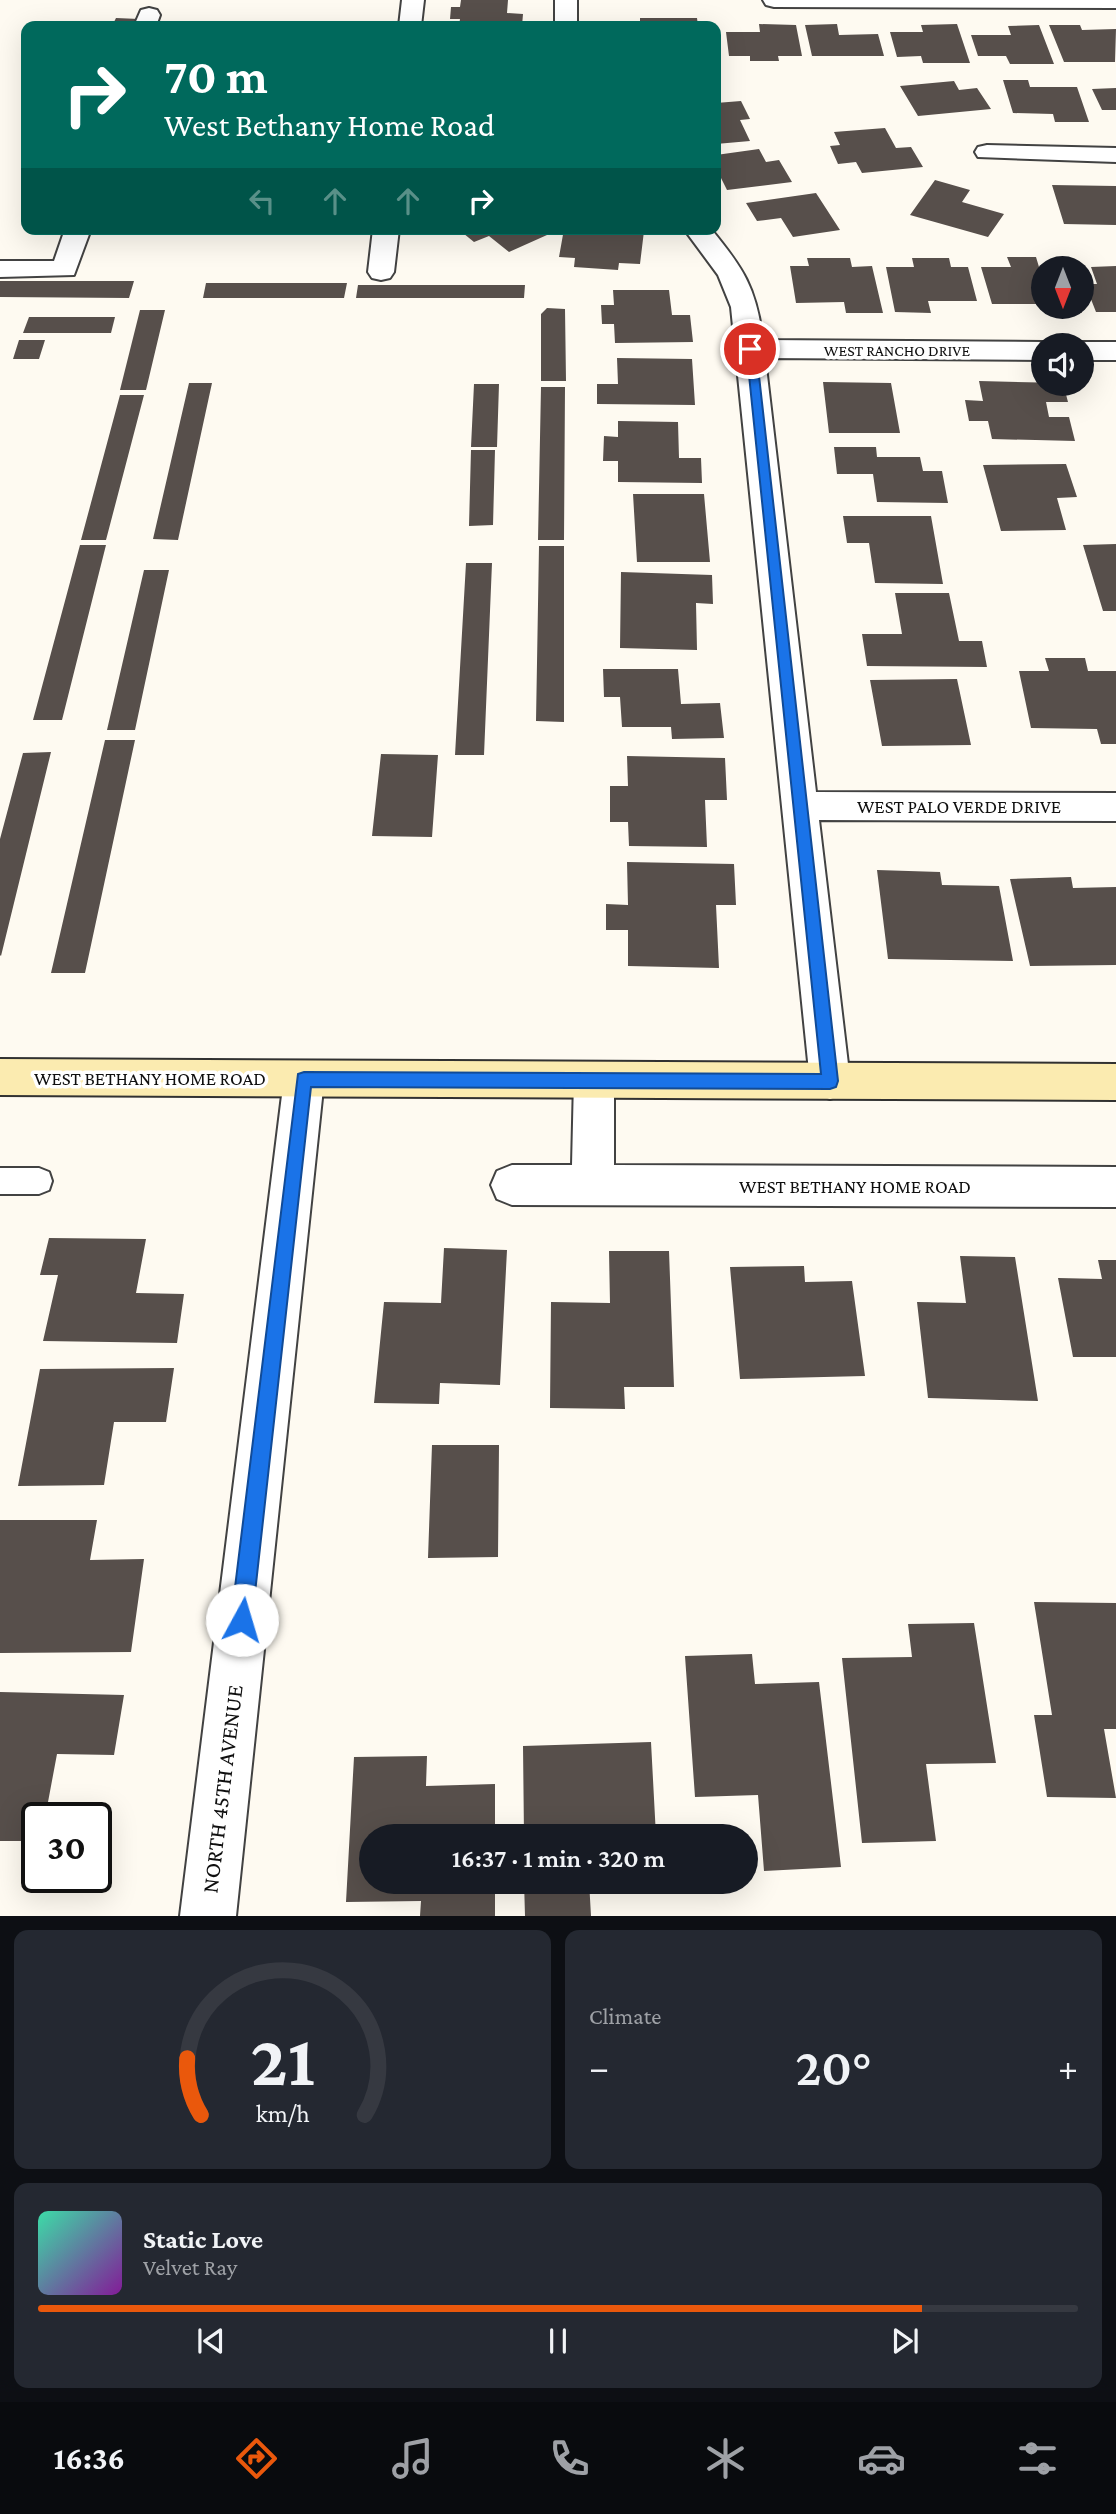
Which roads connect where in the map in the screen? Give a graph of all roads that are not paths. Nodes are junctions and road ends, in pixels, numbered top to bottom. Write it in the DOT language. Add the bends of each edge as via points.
graph roads {
  1 [pos="413,0"];
  2 [pos="566,0"];
  3 [pos="774,0"];
  4 [pos="1116,1"];
  5 [pos="411,21"];
  6 [pos="566,21"];
  7 [pos="987,152"];
  8 [pos="1116,155"];
  9 [pos="76,235"];
  10 [pos="385,235"];
  11 [pos="702,235"];
  12 [pos="0,268"];
  13 [pos="381,272"];
  14 [pos="750,349"];
  15 [pos="1031,351"];
  16 [pos="1094,351"];
  17 [pos="1116,352"];
  18 [pos="801,806"];
  19 [pos="1116,807"];
  20 [pos="0,1077"];
  21 [pos="304,1079"];
  22 [pos="594,1080"];
  23 [pos="830,1081"];
  24 [pos="1116,1082"];
  25 [pos="0,1181"];
  26 [pos="39,1181"];
  27 [pos="512,1185"];
  28 [pos="593,1185"];
  29 [pos="1116,1187"];
  30 [pos="208,1916"];
  1 -- 5 [label="street"];
  2 -- 6 [label="street"];
  3 -- 4 [label="street"];
  7 -- 8 [label="street"];
  9 -- 12 [label="street" via="65,269"];
  10 -- 13 [label="street"];
  11 -- 14 [label="street" via="740,289"];
  14 -- 15 [label="street, WEST RANCHO DRIVE"];
  14 -- 18 [label="street"];
  16 -- 17 [label="street"];
  18 -- 19 [label="street, WEST PALO VERDE DRIVE"];
  18 -- 23 [label="street"];
  20 -- 21 [label="main road, WEST BETHANY HOME ROAD"];
  21 -- 22 [label="main road, WEST BETHANY HOME ROAD"];
  21 -- 30 [label="street, NORTH 45TH AVENUE"];
  22 -- 23 [label="main road, WEST BETHANY HOME ROAD"];
  22 -- 28 [label="street"];
  23 -- 24 [label="main road, WEST BETHANY HOME ROAD"];
  25 -- 26 [label="lane"];
  27 -- 28 [label="street, WEST BETHANY HOME ROAD"];
  28 -- 29 [label="street, WEST BETHANY HOME ROAD"];
}
